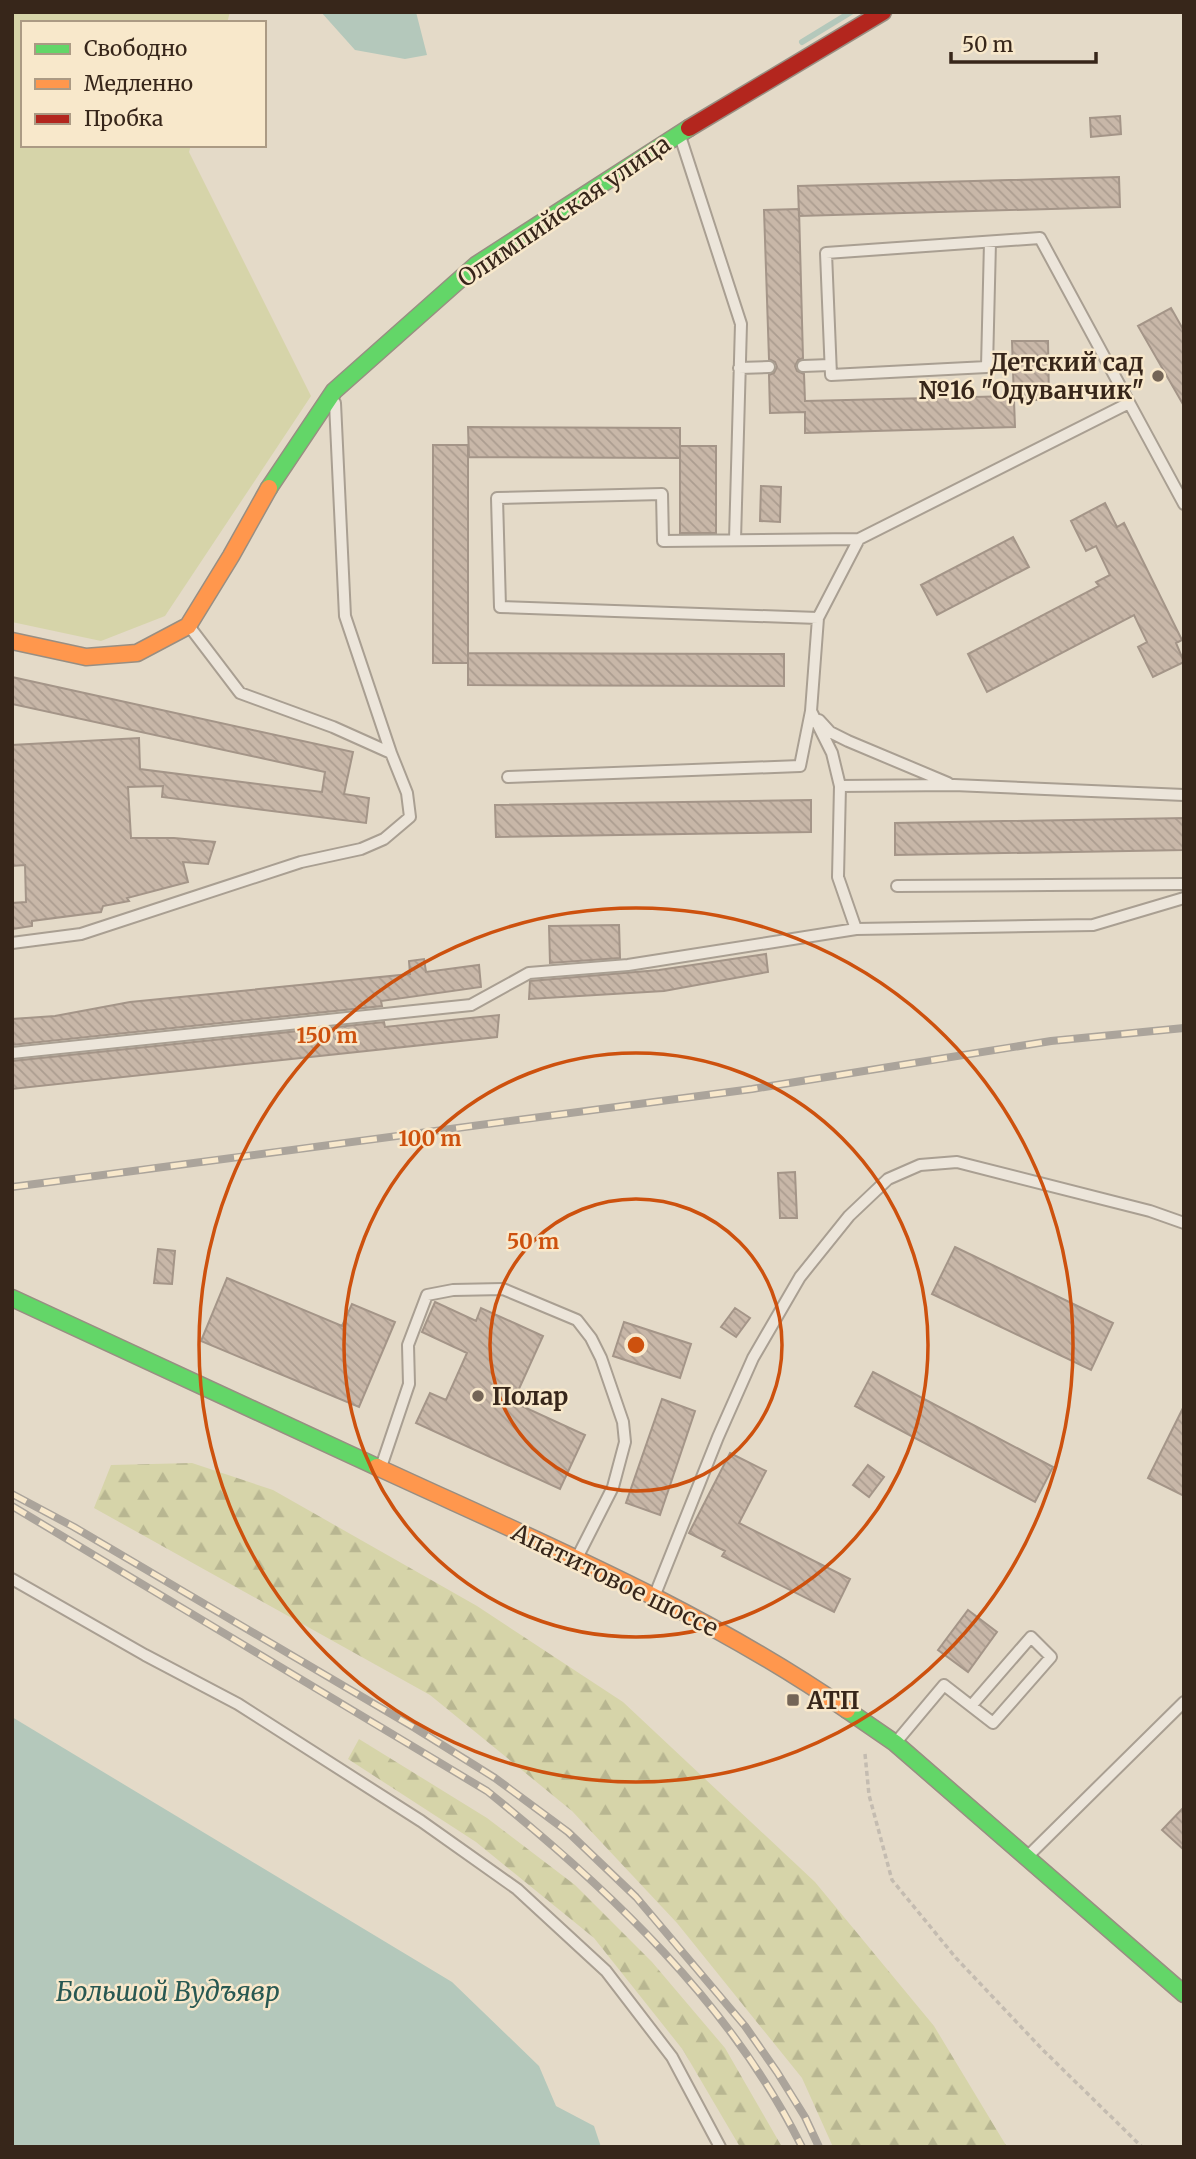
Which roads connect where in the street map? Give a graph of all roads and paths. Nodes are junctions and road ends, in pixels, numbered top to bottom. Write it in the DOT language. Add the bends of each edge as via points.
graph roads {
  1 [pos="883,12"];
  2 [pos="679,134"];
  3 [pos="990,242"];
  4 [pos="830,365"];
  5 [pos="803,366"];
  6 [pos="769,367"];
  7 [pos="739,368"];
  8 [pos="334,391"];
  9 [pos="1129,403"];
  10 [pos="1184,504"];
  11 [pos="859,539"];
  12 [pos="735,540"];
  13 [pos="818,618"];
  14 [pos="188,626"];
  15 [pos="12,641"];
  16 [pos="811,711"];
  17 [pos="391,753"];
  18 [pos="508,777"];
  19 [pos="954,785"];
  20 [pos="840,786"];
  21 [pos="1184,796"];
  22 [pos="1184,884"];
  23 [pos="897,886"];
  24 [pos="1184,898"];
  25 [pos="856,929"];
  26 [pos="12,943"];
  27 [pos="12,1053"];
  28 [pos="1184,1223"];
  29 [pos="12,1298"];
  30 [pos="381,1468"];
  31 [pos="576,1558"];
  32 [pos="12,1579"];
  33 [pos="655,1595"];
  34 [pos="1184,1702"];
  35 [pos="971,1706"];
  36 [pos="862,1720"];
  37 [pos="895,1743"];
  38 [pos="1028,1856"];
  39 [pos="1184,1994"];
  40 [pos="720,2147"];
  41 [pos="1142,2147"];
  1 -- 2 [label="street, Олимпийская улица"];
  2 -- 7 [label="lane" via="741,324"];
  2 -- 8 [label="street, Олимпийская улица" via="476,265"];
  3 -- 4 [label="lane" via="826,253"];
  3 -- 4 [label="lane" via="987,367 831,375"];
  3 -- 9 [label="lane" via="1040,239"];
  4 -- 5 [label="lane"];
  6 -- 7 [label="lane"];
  7 -- 12 [label="lane"];
  8 -- 14 [label="street, Олимпийская улица" via="270,485"];
  8 -- 17 [label="lane" via="345,616"];
  9 -- 10 [label="lane"];
  9 -- 11 [label="lane"];
  11 -- 12 [label="lane"];
  11 -- 13 [label="lane"];
  12 -- 13 [label="lane" via="663,541 662,494 498,498 500,607"];
  13 -- 16 [label="lane"];
  14 -- 15 [label="street" via="137,653 86,657"];
  14 -- 17 [label="lane" via="240,692"];
  16 -- 18 [label="lane" via="800,766"];
  16 -- 19 [label="lane" via="830,732"];
  16 -- 20 [label="lane" via="832,753"];
  17 -- 26 [label="lane" via="407,793 410,817 384,839 81,934"];
  19 -- 20 [label="lane"];
  19 -- 21 [label="lane"];
  20 -- 25 [label="lane" via="838,877"];
  22 -- 23 [label="lane"];
  24 -- 25 [label="lane" via="1093,925"];
  25 -- 27 [label="lane" via="628,965 529,973 471,1005"];
  28 -- 33 [label="lane" via="957,1162 920,1165 888,1180 849,1216 800,1277 753,1358"];
  29 -- 30 [label="street, Апатитовое шоссе"];
  30 -- 31 [label="street, Апатитовое шоссе"];
  30 -- 31 [label="lane" via="409,1384 408,1345 427,1295 503,1289 577,1320 601,1358 623,1422 625,1442 613,1487"];
  31 -- 33 [label="street, Апатитовое шоссе"];
  32 -- 40 [label="lane" via="238,1704 421,1821 517,1889 606,1971 672,2057"];
  33 -- 36 [label="street, Апатитовое шоссе"];
  34 -- 38 [label="lane"];
  35 -- 35 [label="lane" via="993,1723 1051,1657 1031,1637"];
  35 -- 37 [label="lane" via="944,1685"];
  36 -- 37 [label="street, Апатитовое шоссе"];
  36 -- 41 [label="path" via="869,1795 892,1880 956,1958"];
  37 -- 38 [label="street, Апатитовое шоссе"];
  38 -- 39 [label="street, Апатитовое шоссе"];
}
